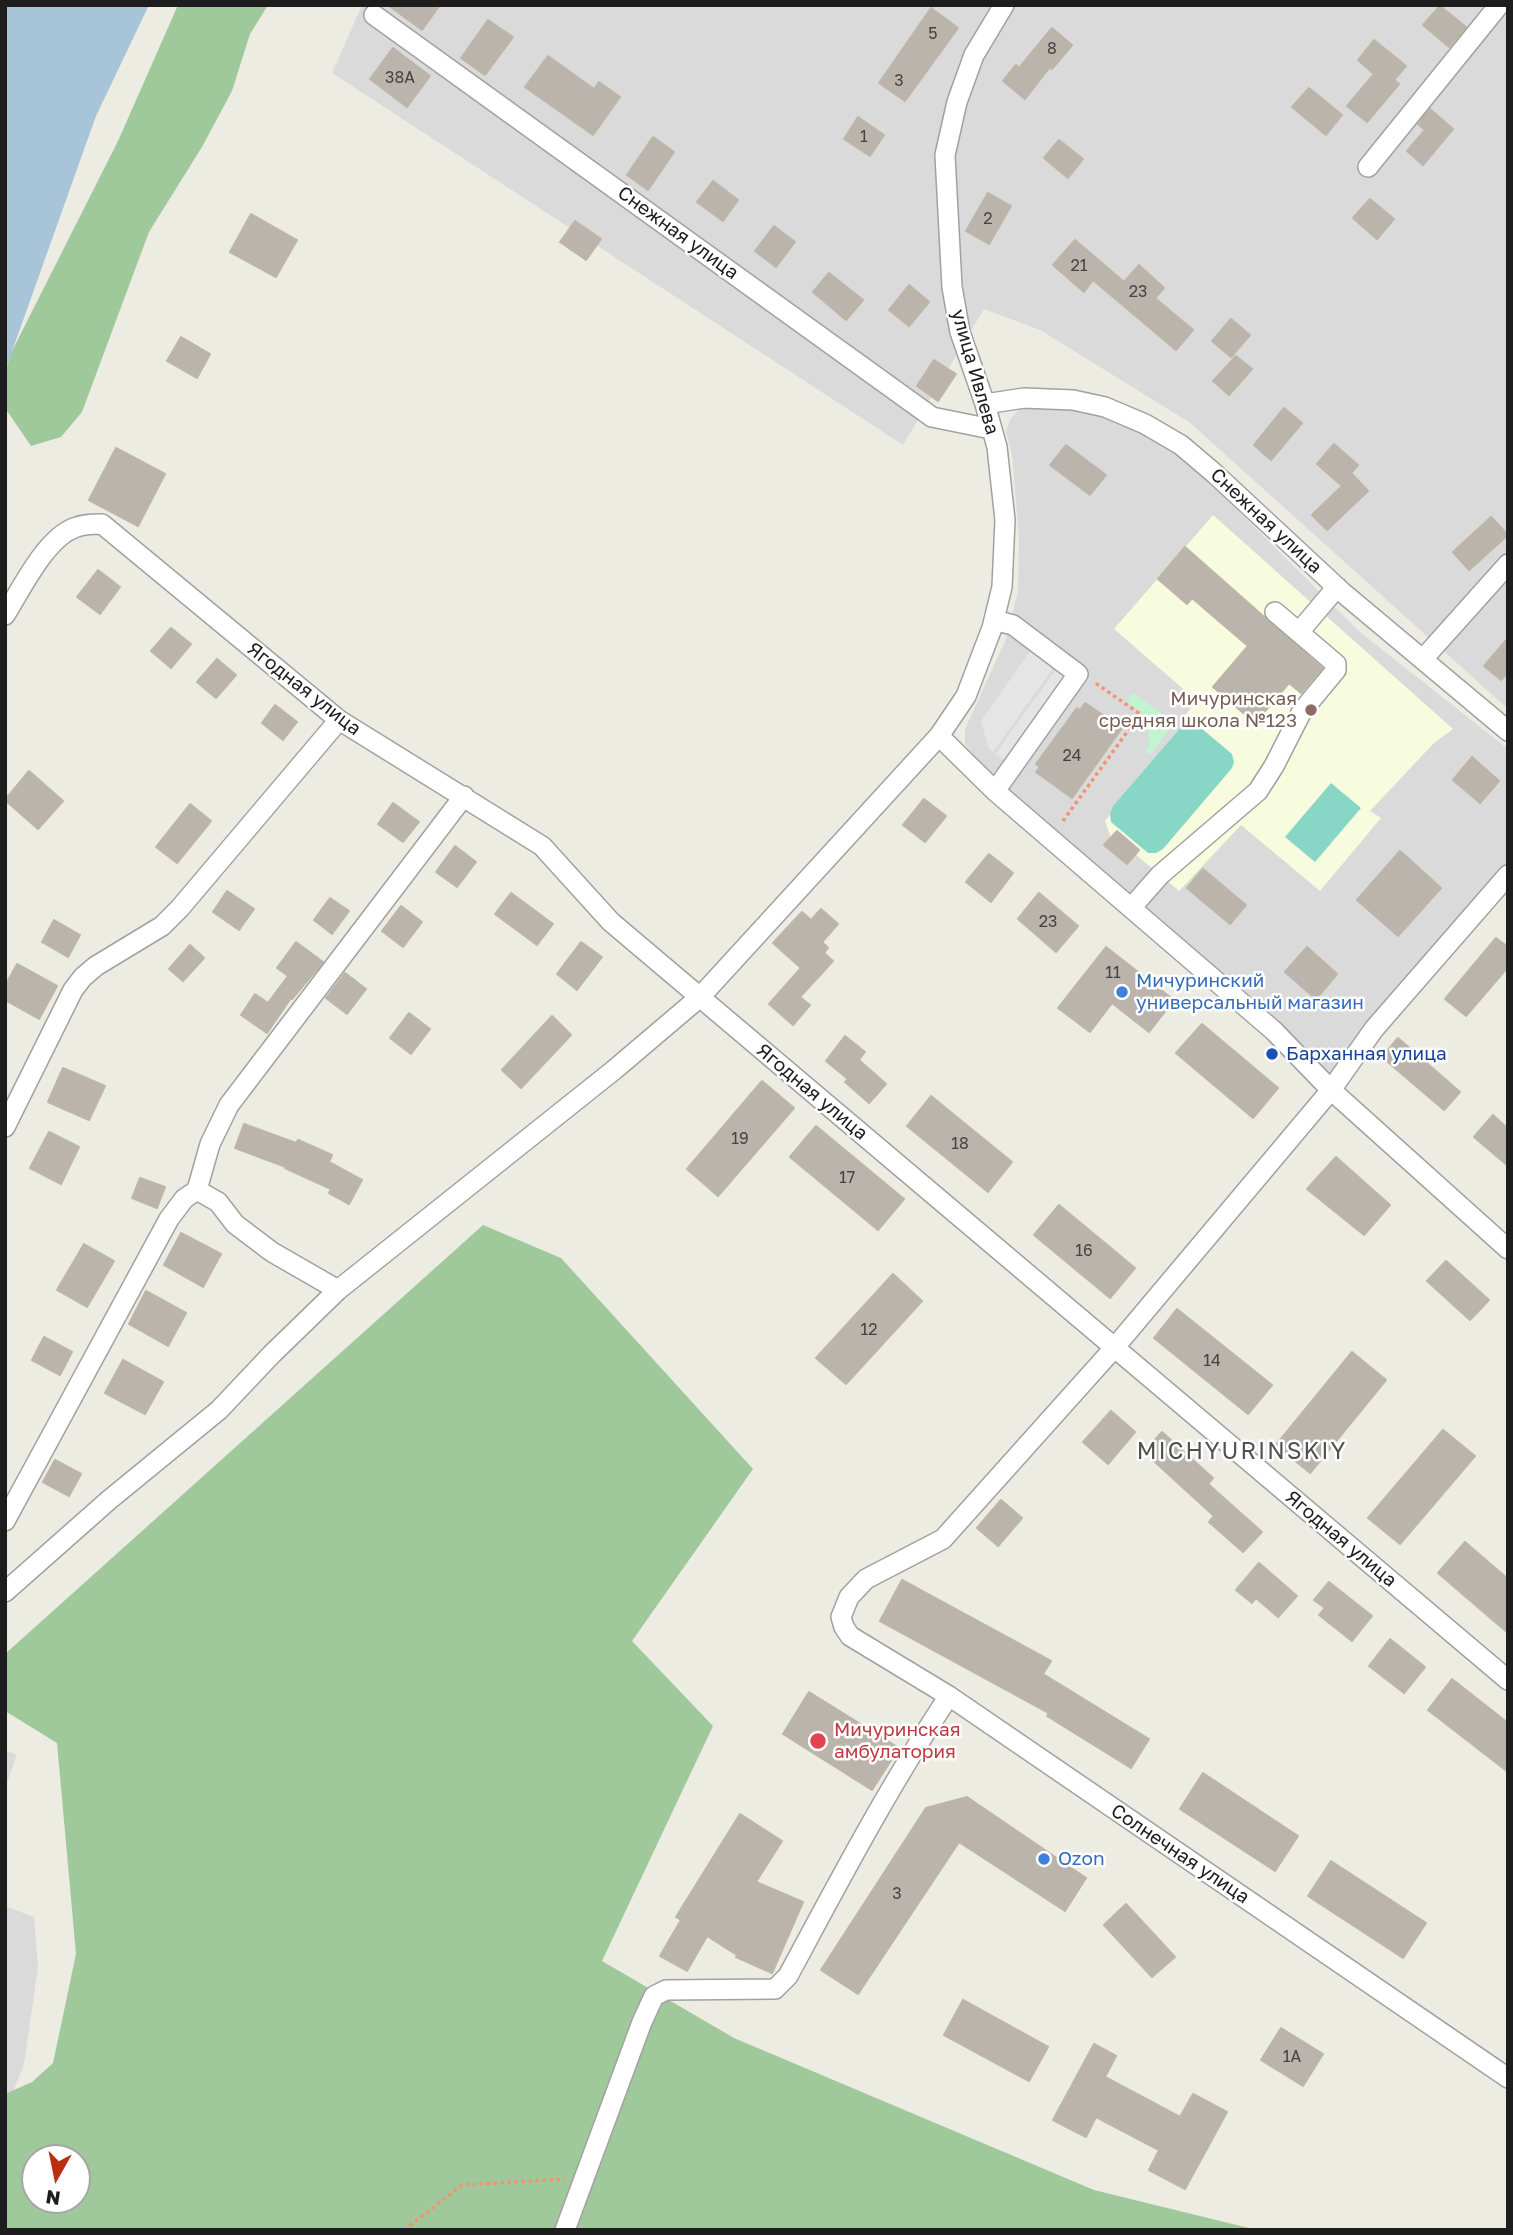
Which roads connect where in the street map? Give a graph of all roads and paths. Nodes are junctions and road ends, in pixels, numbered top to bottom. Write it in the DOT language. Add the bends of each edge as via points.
graph roads {
  1 [pos="1004,5"];
  2 [pos="1499,5"];
  3 [pos="374,15"];
  4 [pos="1368,167"];
  5 [pos="985,404"];
  6 [pos="991,429"];
  7 [pos="1508,564"];
  8 [pos="1337,587"];
  9 [pos="1275,612"];
  10 [pos="5,615"];
  11 [pos="994,620"];
  12 [pos="1299,632"];
  13 [pos="1423,659"];
  14 [pos="1077,674"];
  15 [pos="339,720"];
  16 [pos="1508,731"];
  17 [pos="939,736"];
  18 [pos="995,791"];
  19 [pos="464,796"];
  20 [pos="1063,821"];
  21 [pos="1508,875"];
  22 [pos="1131,908"];
  23 [pos="700,998"];
  24 [pos="1331,1090"];
  25 [pos="5,1127"];
  26 [pos="197,1189"];
  27 [pos="1508,1249"];
  28 [pos="338,1290"];
  29 [pos="1115,1347"];
  30 [pos="5,1521"];
  31 [pos="5,1592"];
  32 [pos="1508,1680"];
  33 [pos="949,1696"];
  34 [pos="1508,2078"];
  35 [pos="584,2178"];
  36 [pos="404,2230"];
  37 [pos="565,2230"];
  1 -- 5 [label="street, улица Ивлева" via="974,55 945,155 951,287 960,332"];
  2 -- 4 [label="street"];
  3 -- 6 [label="street, Снежная улица" via="932,417"];
  5 -- 6 [label="street, улица Ивлева"];
  5 -- 8 [label="street, Снежная улица" via="1024,398 1073,400 1145,424 1206,466"];
  6 -- 11 [label="street, улица Ивлева" via="1005,520 1002,587"];
  7 -- 13 [label="street"];
  8 -- 12 [label="street"];
  8 -- 13 [label="street, Снежная улица"];
  9 -- 12 [label="street"];
  10 -- 15 [label="street, Ягодная улица" via="57,540 74,528 102,524"];
  11 -- 14 [label="street" via="1013,625"];
  11 -- 17 [label="street, улица Ивлева" via="966,696"];
  12 -- 22 [label="street" via="1336,664 1336,670 1301,711 1258,791 1160,875"];
  13 -- 16 [label="street, Снежная улица"];
  14 -- 18 [label="street"];
  14 -- 20 [label="path" via="1140,714"];
  15 -- 19 [label="street, Ягодная улица"];
  15 -- 25 [label="street" via="180,908 162,926 83,977"];
  17 -- 18 [label="street"];
  17 -- 23 [label="street, улица Ивлева"];
  18 -- 22 [label="street"];
  19 -- 23 [label="street, Ягодная улица" via="542,846 611,922"];
  19 -- 26 [label="street" via="229,1105 210,1144"];
  21 -- 24 [label="street" via="1374,1030"];
  22 -- 24 [label="street" via="1274,1031"];
  23 -- 28 [label="street, улица Ивлева"];
  23 -- 29 [label="street, Ягодная улица"];
  24 -- 27 [label="street"];
  24 -- 29 [label="street"];
  26 -- 28 [label="street" via="218,1202 235,1224 272,1252"];
  26 -- 30 [label="street" via="169,1219"];
  28 -- 31 [label="street, улица Ивлева" via="219,1410"];
  29 -- 32 [label="street, Ягодная улица"];
  29 -- 33 [label="street, Солнечная улица" via="943,1539 866,1579 849,1597 841,1617 850,1636"];
  33 -- 34 [label="street, Солнечная улица"];
  33 -- 35 [label="street" via="913,1751 788,1976 775,1989 666,1990 654,1996"];
  35 -- 36 [label="path" via="462,2185"];
  35 -- 37 [label="street"];
}
